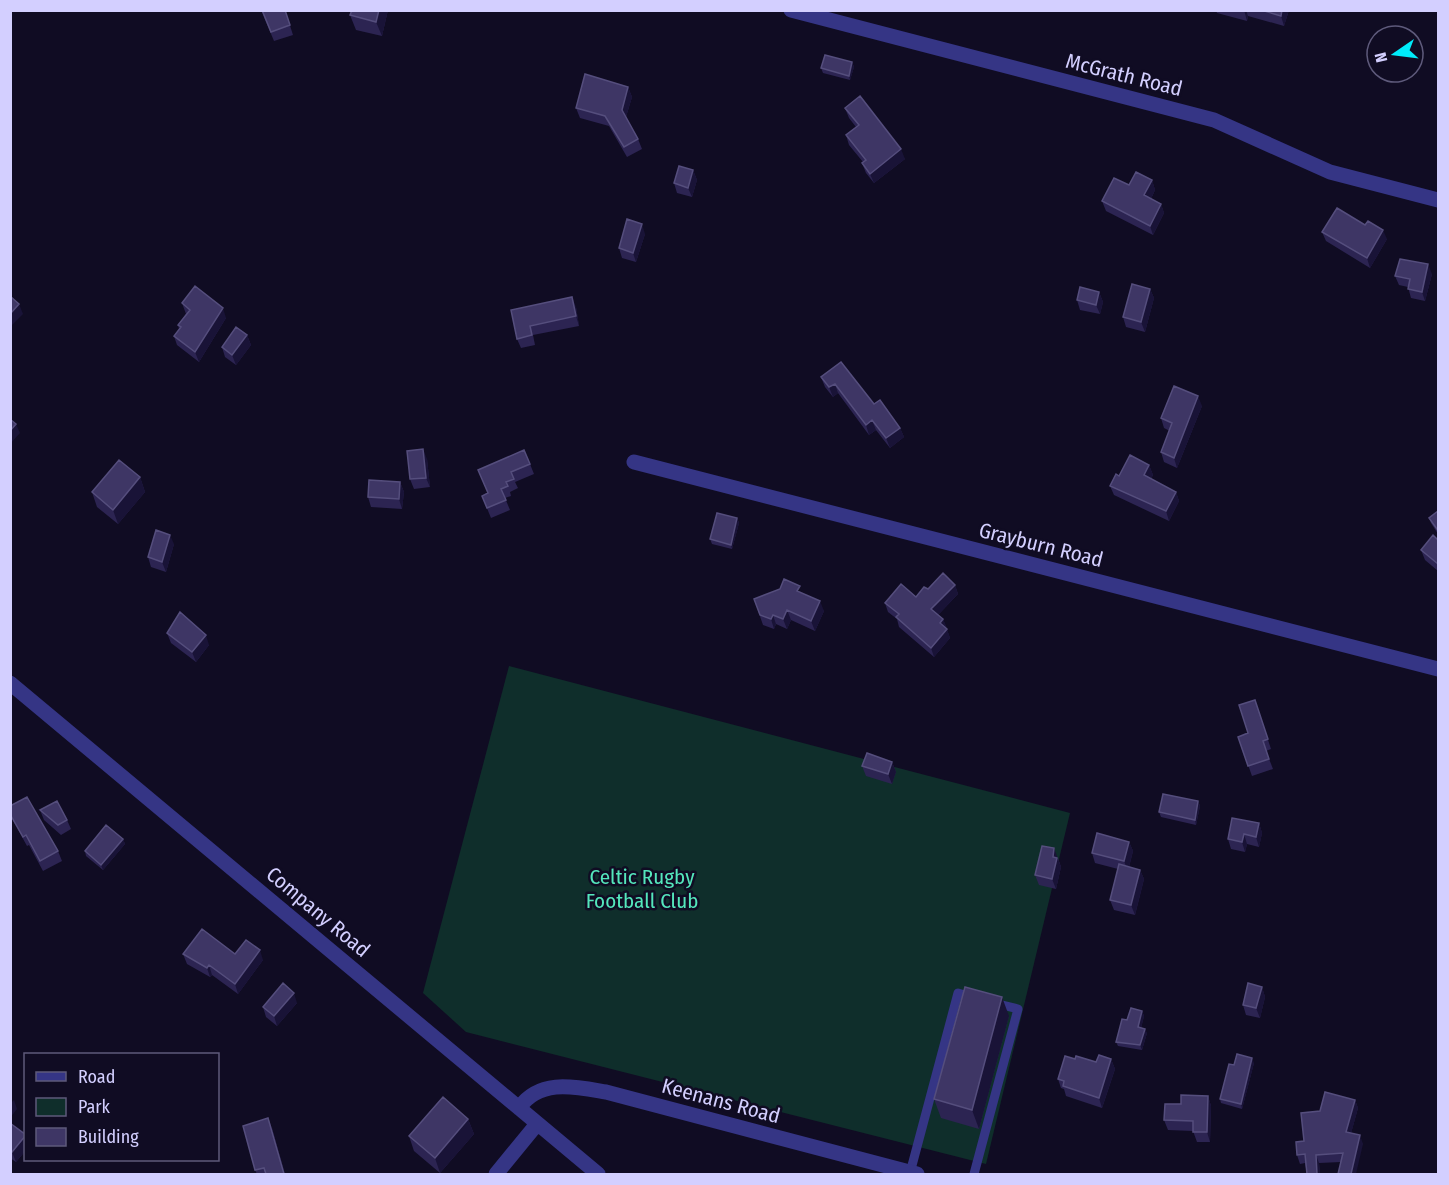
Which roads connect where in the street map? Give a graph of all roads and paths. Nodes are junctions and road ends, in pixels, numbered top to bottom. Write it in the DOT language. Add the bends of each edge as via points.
graph roads {
  1 [pos="791,10"];
  2 [pos="1438,200"];
  3 [pos="634,462"];
  4 [pos="1438,669"];
  5 [pos="10,683"];
  6 [pos="978,998"];
  7 [pos="988,1001"];
  8 [pos="519,1108"];
  9 [pos="537,1124"];
  10 [pos="496,1174"];
  11 [pos="598,1174"];
  12 [pos="914,1174"];
  13 [pos="974,1174"];
  1 -- 2 [label="street, McGrath Road" via="1214,120 1330,172"];
  3 -- 4 [label="street, Grayburn Road"];
  5 -- 8 [label="street, Company Road"];
  6 -- 12 [label="lane" via="958,993"];
  7 -- 13 [label="lane" via="1018,1009"];
  8 -- 9 [label="street, Company Road"];
  8 -- 12 [label="street, Keenans Road" via="542,1090 564,1086 606,1092"];
  9 -- 10 [label="street"];
  9 -- 11 [label="street, Company Road"];
}
